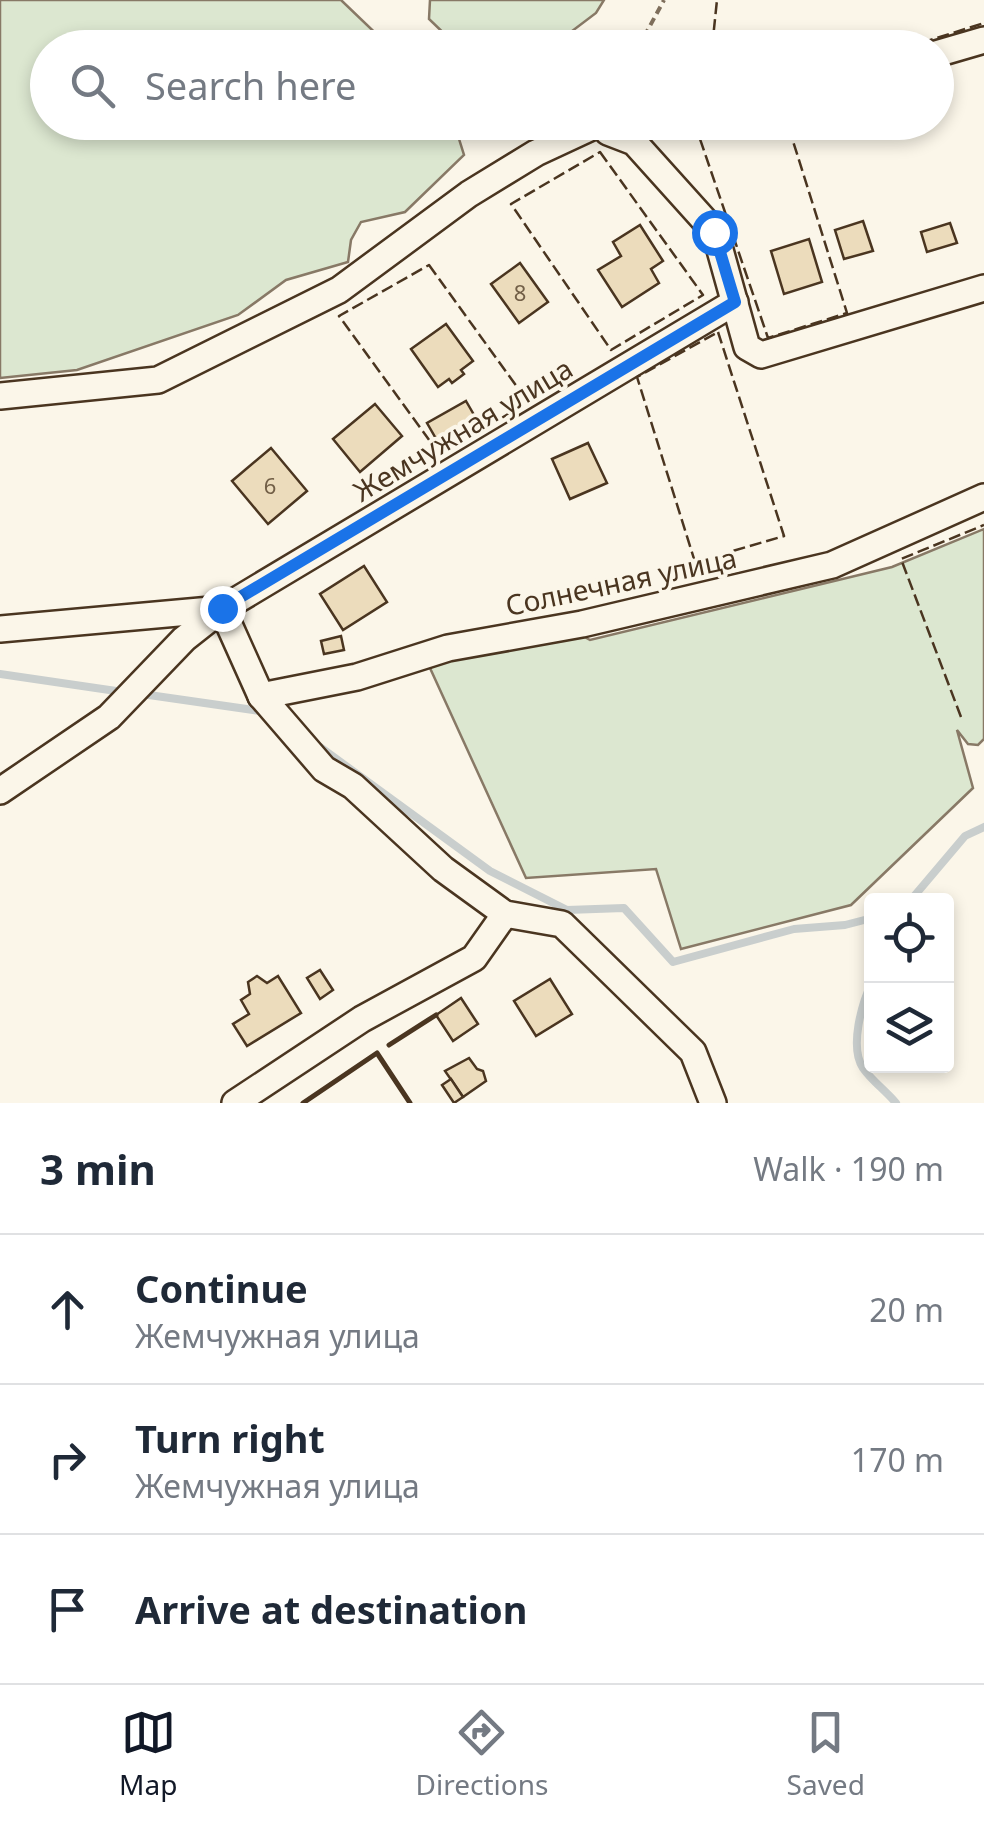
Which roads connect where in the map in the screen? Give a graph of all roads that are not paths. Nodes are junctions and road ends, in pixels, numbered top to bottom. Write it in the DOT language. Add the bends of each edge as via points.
graph roads {
  1 [pos="984,40"];
  2 [pos="954,49"];
  3 [pos="564,140"];
  4 [pos="629,140"];
  5 [pos="984,288"];
  6 [pos="735,302"];
  7 [pos="0,396"];
  8 [pos="984,496"];
  9 [pos="222,608"];
  10 [pos="0,629"];
  11 [pos="261,696"];
  12 [pos="0,791"];
  13 [pos="505,914"];
  14 [pos="234,1103"];
  15 [pos="713,1103"];
  1 -- 2 [label="street"];
  3 -- 7 [label="street" via="469,194 339,290 158,380"];
  4 -- 6 [label="street" via="714,232"];
  5 -- 6 [label="street" via="761,354 748,347"];
  6 -- 9 [label="street, Жемчужная улица"];
  8 -- 11 [label="street, Солнечная улица" via="832,566 448,648 358,677"];
  9 -- 10 [label="street"];
  9 -- 11 [label="street"];
  9 -- 12 [label="street, Жемчужная улица" via="109,718"];
  11 -- 13 [label="street" via="324,769"];
  13 -- 14 [label="street" via="474,958 362,1019"];
  13 -- 15 [label="street" via="562,924 693,1052"];
}
